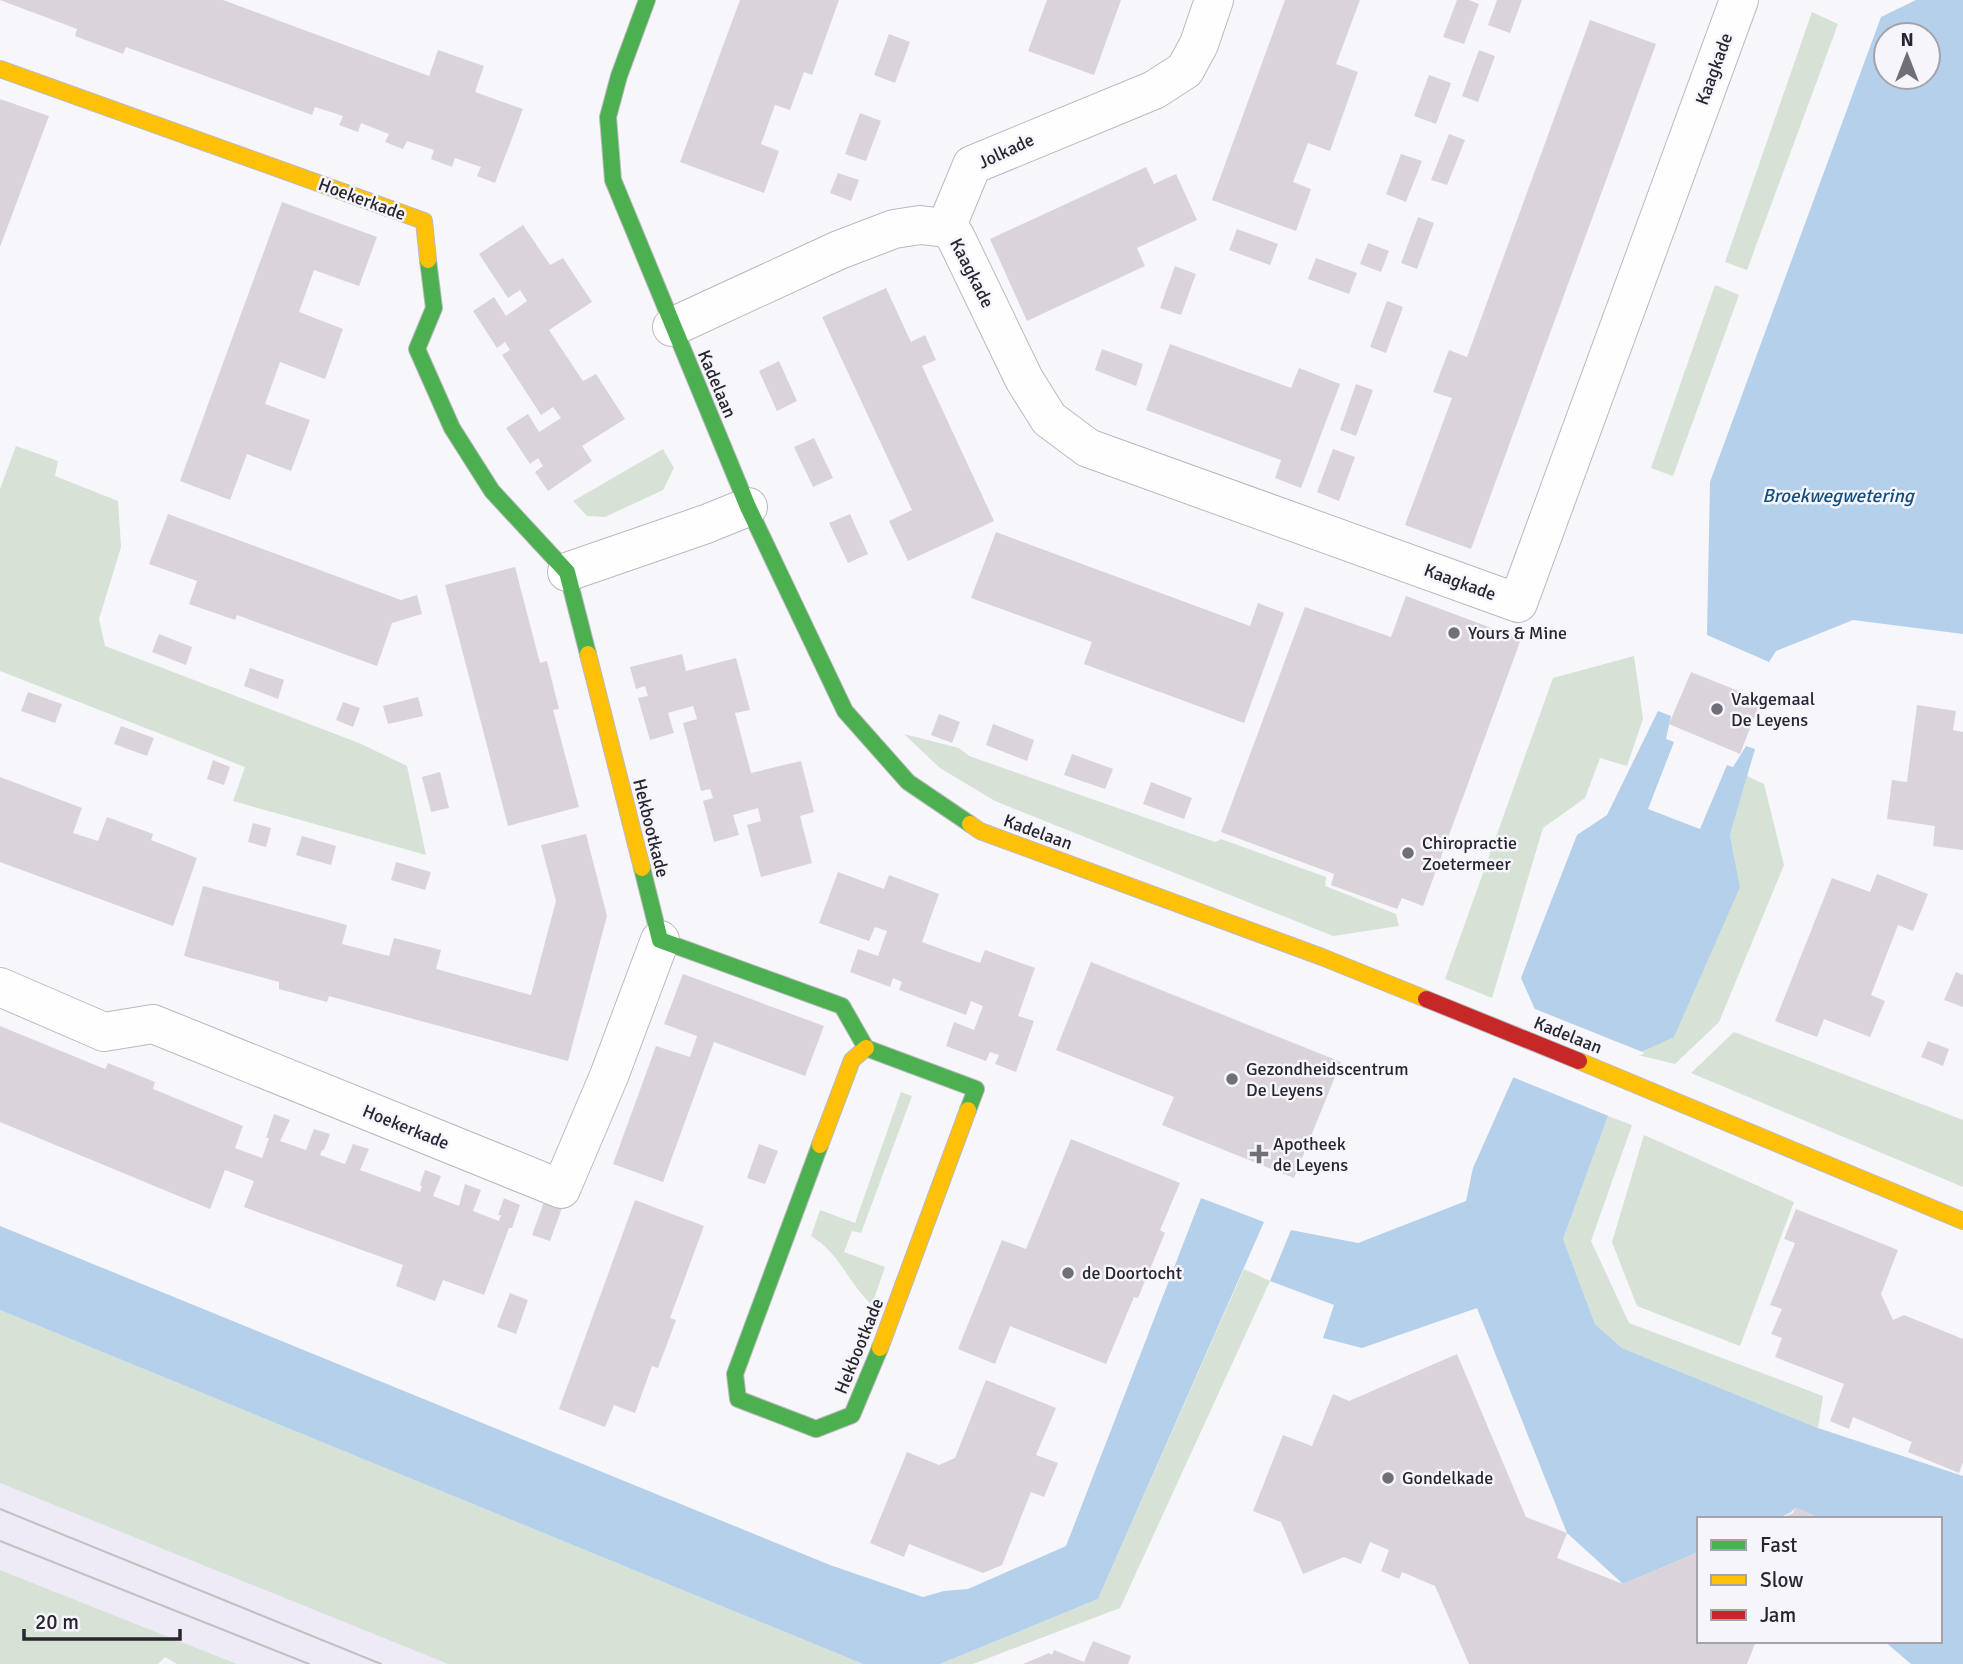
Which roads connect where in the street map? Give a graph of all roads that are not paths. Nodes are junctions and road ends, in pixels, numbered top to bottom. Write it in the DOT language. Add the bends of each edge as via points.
graph roads {
  1 [pos="647,0"];
  2 [pos="1214,0"];
  3 [pos="1739,0"];
  4 [pos="0,69"];
  5 [pos="946,228"];
  6 [pos="672,327"];
  7 [pos="748,507"];
  8 [pos="567,572"];
  9 [pos="660,940"];
  10 [pos="0,987"];
  11 [pos="866,1048"];
  12 [pos="1963,1222"];
  1 -- 6 [label="street, Kadelaan" via="608,117 613,180"];
  2 -- 5 [label="street, Jolkade" via="1185,71 1154,89 972,165"];
  3 -- 5 [label="street, Kaagkade" via="1518,603 1088,448 1049,419 1024,379 955,236"];
  4 -- 8 [label="street, Hoekerkade" via="424,221 435,308 417,349 452,428 492,491"];
  5 -- 6 [label="street" via="894,229"];
  6 -- 7 [label="street, Kadelaan"];
  7 -- 8 [label="street"];
  7 -- 12 [label="street, Kadelaan" via="845,710 908,782 981,831 1322,957"];
  8 -- 9 [label="street, Hekbootkade"];
  9 -- 10 [label="street, Hoekerkade" via="561,1189 153,1024 104,1032"];
  9 -- 11 [label="street" via="842,1006"];
  11 -- 11 [label="street, Hekbootkade" via="852,1060 736,1374 738,1399 816,1429 852,1415 976,1089"];
}
